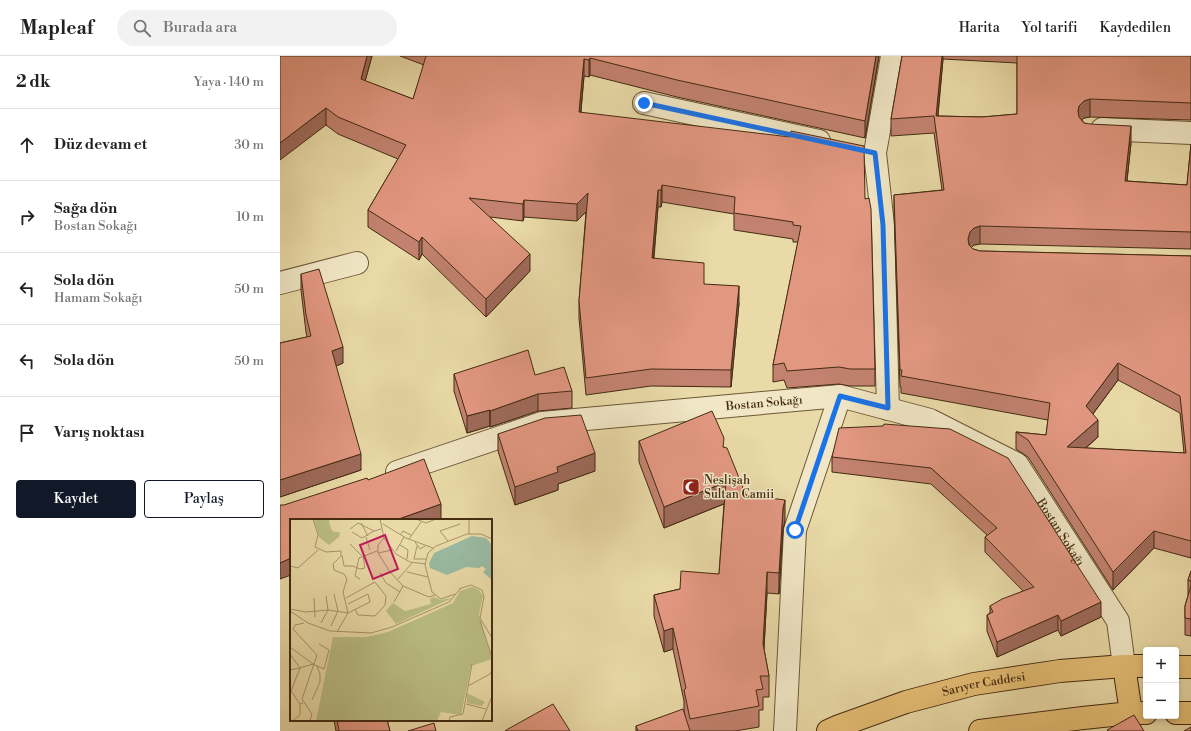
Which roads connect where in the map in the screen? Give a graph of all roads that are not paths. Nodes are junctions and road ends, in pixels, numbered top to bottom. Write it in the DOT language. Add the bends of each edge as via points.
graph roads {
  1 [pos="892,56"];
  2 [pos="644,103"];
  3 [pos="1090,129"];
  4 [pos="1191,133"];
  5 [pos="875,153"];
  6 [pos="357,264"];
  7 [pos="280,283"];
  8 [pos="840,396"];
  9 [pos="888,408"];
  10 [pos="378,478"];
  11 [pos="1124,666"];
  12 [pos="1143,666"];
  13 [pos="1179,667"];
  14 [pos="1191,667"];
  15 [pos="1138,713"];
  16 [pos="1179,713"];
  17 [pos="1191,713"];
  18 [pos="785,731"];
  19 [pos="828,731"];
  20 [pos="980,731"];
  1 -- 5 [label="street"];
  2 -- 5 [label="street"];
  3 -- 4 [label="street"];
  5 -- 9 [label="street" via="883,225"];
  6 -- 7 [label="street"];
  8 -- 9 [label="street, Bostan Sokağı"];
  8 -- 10 [label="street, Bostan Sokağı" via="542,423"];
  8 -- 18 [label="street" via="795,530"];
  9 -- 11 [label="street, Bostan Sokağı" via="930,420 1017,464 1118,621"];
  11 -- 12 [label="main road, Sarıyer Caddesi"];
  11 -- 15 [label="main road"];
  11 -- 19 [label="main road, Sarıyer Caddesi" via="1060,671 974,684 906,702"];
  13 -- 14 [label="main road"];
  15 -- 20 [label="main road"];
  16 -- 17 [label="main road"];
}
